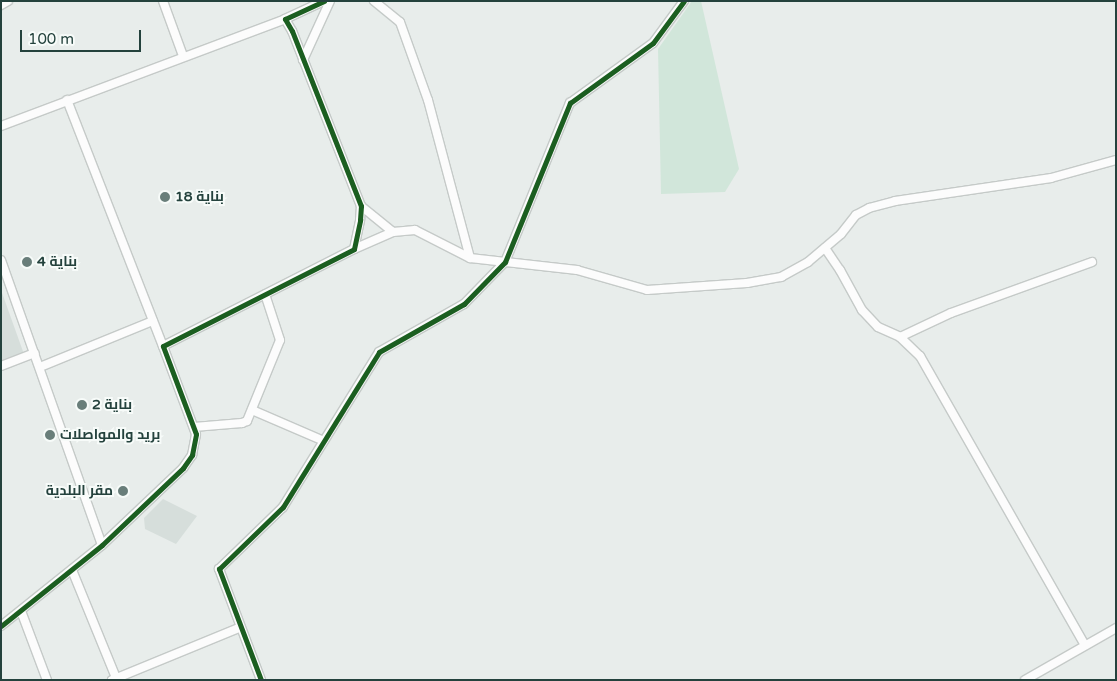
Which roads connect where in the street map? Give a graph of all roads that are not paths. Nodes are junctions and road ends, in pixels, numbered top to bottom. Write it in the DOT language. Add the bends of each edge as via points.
graph roads {
  1 [pos="8,1"];
  2 [pos="163,1"];
  3 [pos="324,1"];
  4 [pos="330,1"];
  5 [pos="374,1"];
  6 [pos="684,1"];
  7 [pos="1,5"];
  8 [pos="285,18"];
  9 [pos="183,56"];
  10 [pos="303,60"];
  11 [pos="67,100"];
  12 [pos="1,126"];
  13 [pos="1116,160"];
  14 [pos="361,206"];
  15 [pos="393,232"];
  16 [pos="825,248"];
  17 [pos="354,250"];
  18 [pos="470,258"];
  19 [pos="1,260"];
  20 [pos="504,262"];
  21 [pos="1092,262"];
  22 [pos="265,294"];
  23 [pos="153,321"];
  24 [pos="900,337"];
  25 [pos="163,346"];
  26 [pos="34,354"];
  27 [pos="1,366"];
  28 [pos="40,367"];
  29 [pos="252,410"];
  30 [pos="194,427"];
  31 [pos="324,441"];
  32 [pos="102,545"];
  33 [pos="72,570"];
  34 [pos="21,611"];
  35 [pos="1,626"];
  36 [pos="240,627"];
  37 [pos="1116,628"];
  38 [pos="1085,645"];
  39 [pos="114,679"];
  40 [pos="47,680"];
  41 [pos="261,680"];
  42 [pos="1025,680"];
  1 -- 7 [label="street"];
  2 -- 9 [label="street"];
  3 -- 8 [label="street"];
  4 -- 10 [label="street"];
  5 -- 18 [label="street" via="400,22 428,100"];
  6 -- 20 [label="street" via="653,43 570,103"];
  8 -- 9 [label="street"];
  8 -- 10 [label="street"];
  9 -- 11 [label="street"];
  10 -- 14 [label="street"];
  11 -- 12 [label="street"];
  11 -- 23 [label="street"];
  13 -- 16 [label="street" via="1051,178 895,201 869,208 856,215"];
  14 -- 15 [label="street"];
  14 -- 17 [label="street"];
  15 -- 17 [label="street"];
  15 -- 18 [label="street" via="415,230"];
  16 -- 20 [label="street" via="781,277 746,283 646,290 577,270"];
  16 -- 24 [label="street" via="862,310 878,327"];
  17 -- 22 [label="street"];
  18 -- 20 [label="street"];
  19 -- 26 [label="street"];
  20 -- 31 [label="street" via="464,304 379,352"];
  21 -- 24 [label="street" via="952,313"];
  22 -- 25 [label="street"];
  22 -- 29 [label="street" via="280,340"];
  23 -- 25 [label="street"];
  23 -- 28 [label="street"];
  24 -- 38 [label="street" via="920,356"];
  25 -- 30 [label="street"];
  26 -- 27 [label="street"];
  26 -- 28 [label="street"];
  28 -- 32 [label="street"];
  29 -- 30 [label="street" via="245,423"];
  29 -- 31 [label="street"];
  30 -- 32 [label="street" via="195,445 183,468"];
  31 -- 36 [label="street" via="284,507 219,569"];
  32 -- 33 [label="street"];
  33 -- 34 [label="street"];
  33 -- 39 [label="street"];
  34 -- 35 [label="street"];
  34 -- 40 [label="street"];
  36 -- 39 [label="street"];
  36 -- 41 [label="street"];
  37 -- 38 [label="street"];
  38 -- 42 [label="street"];
}
